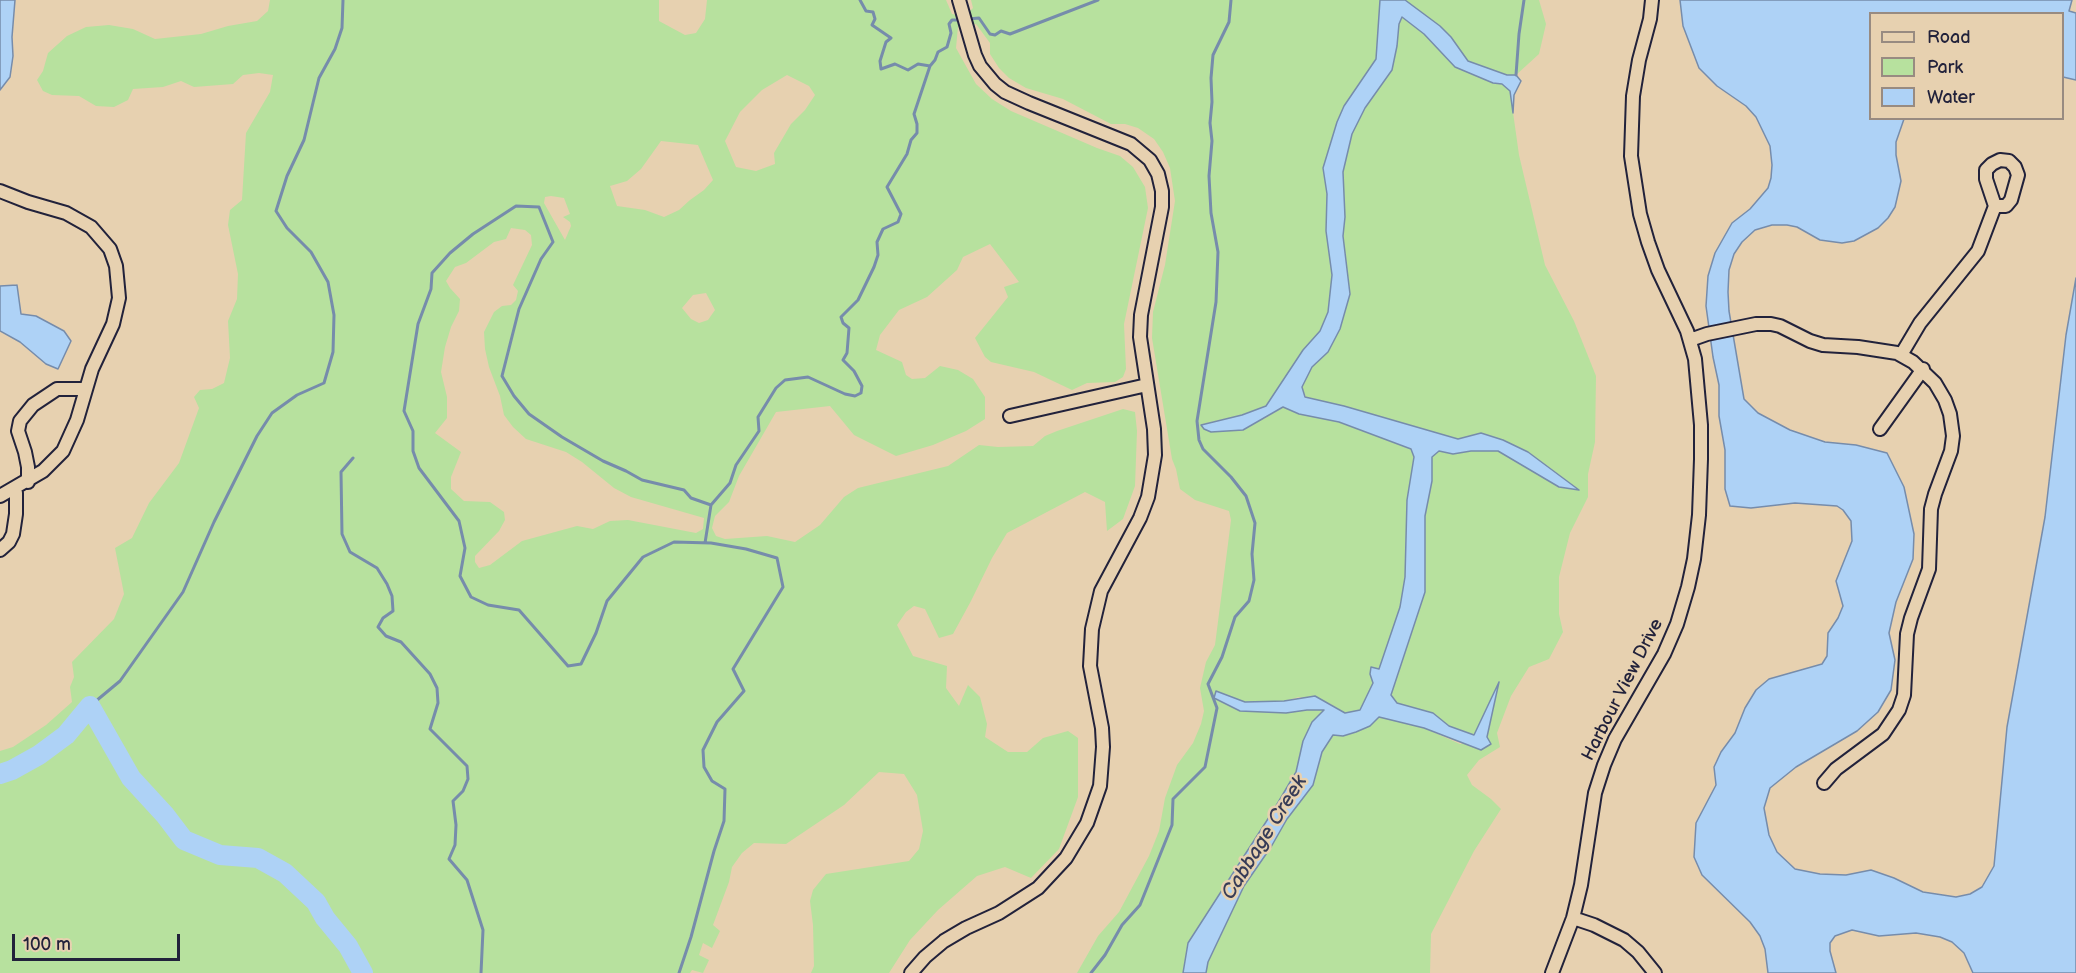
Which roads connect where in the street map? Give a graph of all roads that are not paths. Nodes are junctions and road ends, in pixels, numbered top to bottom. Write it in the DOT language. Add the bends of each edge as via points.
graph roads {
  1 [pos="1652,0"];
  2 [pos="960,5"];
  3 [pos="0,191"];
  4 [pos="1995,206"];
  5 [pos="1690,340"];
  6 [pos="1901,355"];
  7 [pos="1923,369"];
  8 [pos="1147,385"];
  9 [pos="84,389"];
  10 [pos="1010,416"];
  11 [pos="1880,429"];
  12 [pos="28,482"];
  13 [pos="14,489"];
  14 [pos="0,496"];
  15 [pos="0,550"];
  16 [pos="1824,783"];
  17 [pos="1573,918"];
  18 [pos="910,973"];
  19 [pos="1552,973"];
  20 [pos="1655,973"];
  1 -- 5 [label="street, Harbour View Drive" via="1633,96 1634,185 1648,242"];
  2 -- 8 [label="street" via="980,66 995,84 1029,103 1131,144 1158,174 1162,207 1140,326"];
  3 -- 9 [label="street" via="77,217 110,249 118,280 117,311"];
  4 -- 6 [label="street" via="1978,251 1920,322"];
  5 -- 6 [label="street" via="1771,324 1823,345"];
  5 -- 17 [label="street, Harbour View Drive" via="1697,377 1701,459 1699,515 1690,579 1664,654 1604,765 1595,793"];
  6 -- 7 [label="street"];
  7 -- 11 [label="street"];
  7 -- 16 [label="street" via="1945,400 1953,436 1931,510 1929,569 1907,634 1904,695 1899,710 1882,734"];
  8 -- 10 [label="street"];
  8 -- 18 [label="street" via="1155,455 1148,497 1101,591 1092,629 1090,666 1103,747 1100,786 1091,814 1066,858 1038,888 944,941"];
  9 -- 12 [label="street" via="63,451"];
  9 -- 12 [label="street" via="57,389 33,405 20,421 18,436 26,452"];
  12 -- 13 [label="street"];
  13 -- 14 [label="street"];
  13 -- 15 [label="street" via="13,534"];
  17 -- 19 [label="street, Harbour View Drive"];
  17 -- 20 [label="street" via="1624,940"];
}
